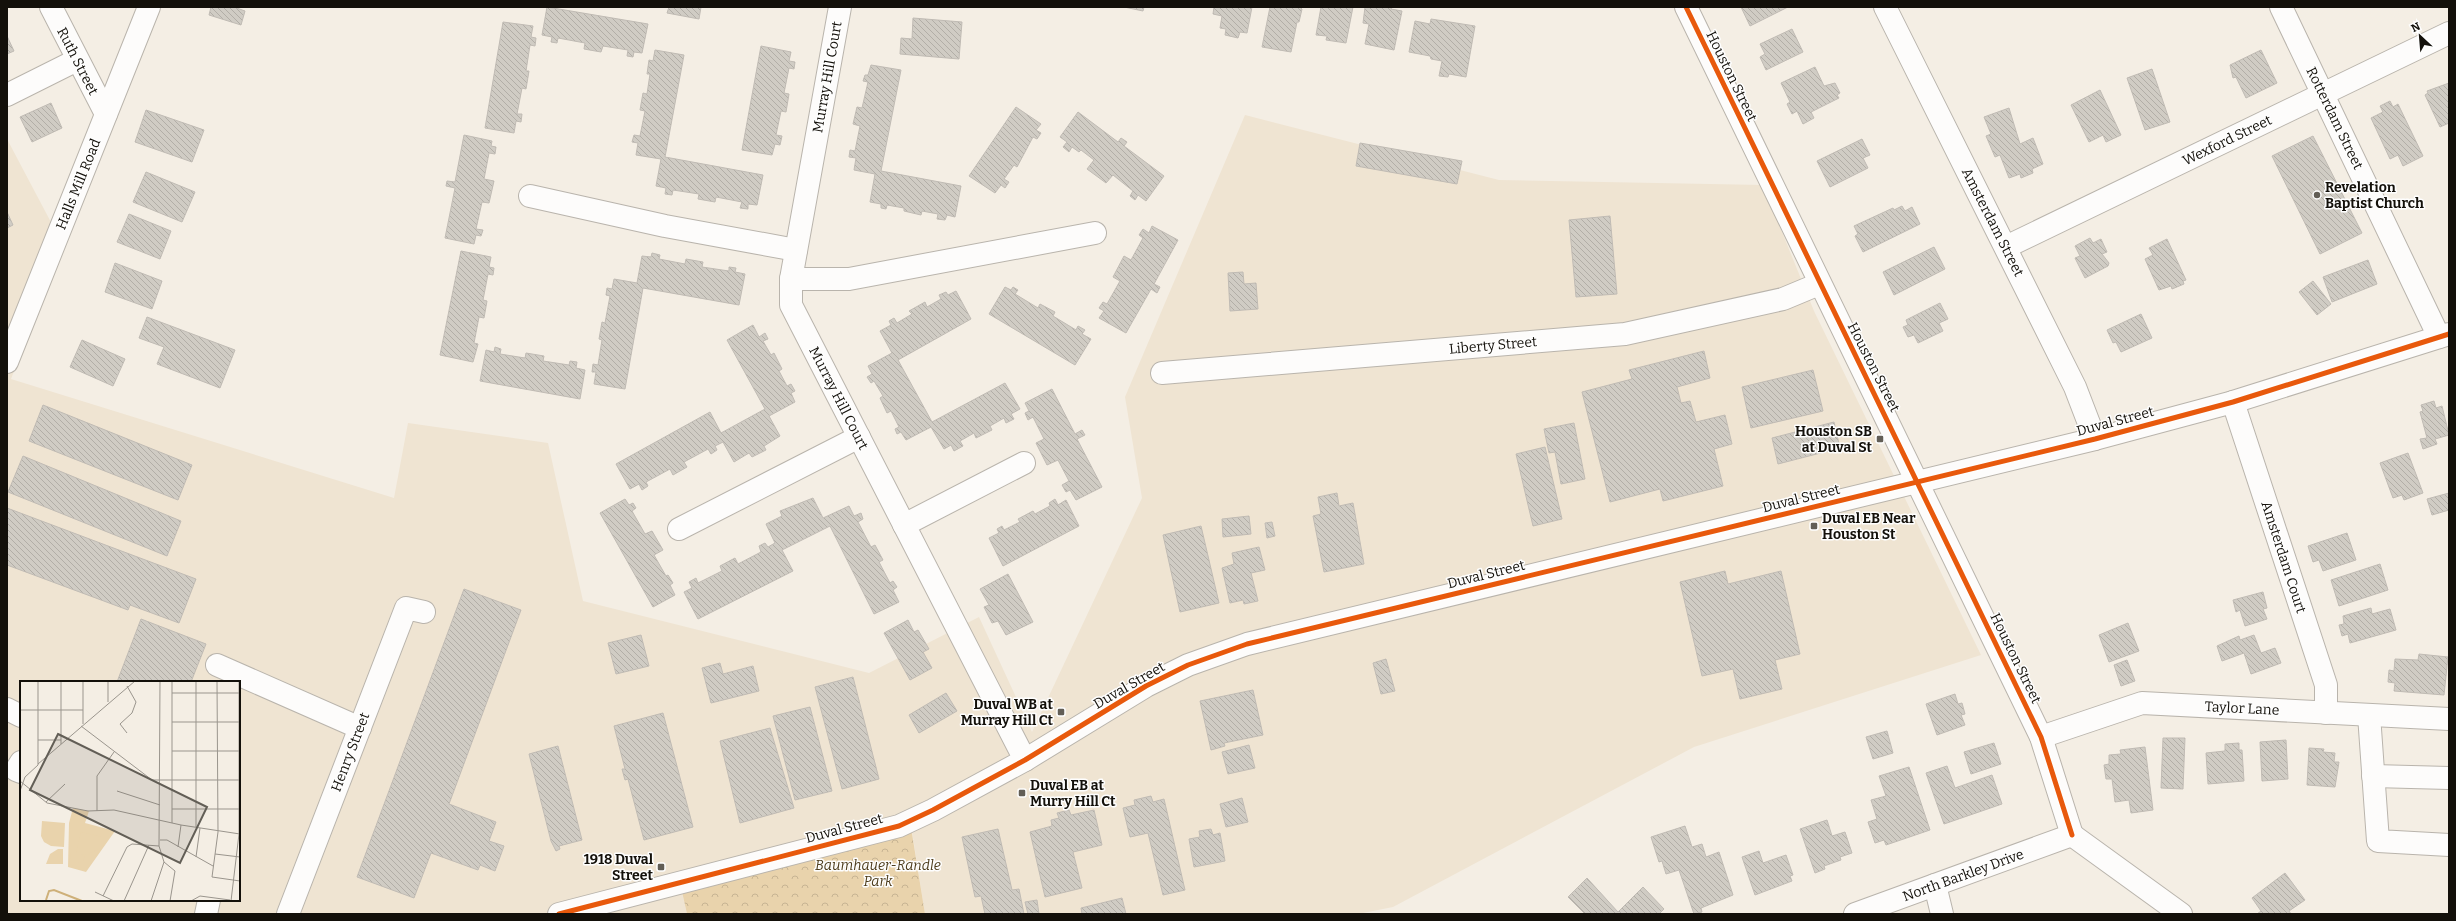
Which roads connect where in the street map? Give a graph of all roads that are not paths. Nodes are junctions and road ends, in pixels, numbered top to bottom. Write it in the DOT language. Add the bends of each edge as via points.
graph roads {
  1 [pos="51,7"];
  2 [pos="150,7"];
  3 [pos="840,7"];
  4 [pos="1686,7"];
  5 [pos="1885,7"];
  6 [pos="2281,7"];
  7 [pos="2449,33"];
  8 [pos="77,60"];
  9 [pos="2324,93"];
  10 [pos="7,95"];
  11 [pos="106,114"];
  12 [pos="530,196"];
  13 [pos="1095,233"];
  14 [pos="2006,247"];
  15 [pos="796,250"];
  16 [pos="791,279"];
  17 [pos="1819,284"];
  18 [pos="2444,335"];
  19 [pos="7,362"];
  20 [pos="1162,373"];
  21 [pos="2233,402"];
  22 [pos="859,437"];
  23 [pos="2095,439"];
  24 [pos="1024,463"];
  25 [pos="1918,482"];
  26 [pos="904,525"];
  27 [pos="679,529"];
  28 [pos="424,612"];
  29 [pos="217,665"];
  30 [pos="7,709"];
  31 [pos="2326,713"];
  32 [pos="2369,715"];
  33 [pos="20,716"];
  34 [pos="2449,719"];
  35 [pos="360,728"];
  36 [pos="2041,737"];
  37 [pos="1025,760"];
  38 [pos="20,764"];
  39 [pos="20,772"];
  40 [pos="2373,776"];
  41 [pos="2449,778"];
  42 [pos="2072,835"];
  43 [pos="2449,845"];
  44 [pos="1935,884"];
  45 [pos="209,901"];
  46 [pos="206,914"];
  47 [pos="288,914"];
  48 [pos="559,914"];
  49 [pos="1855,914"];
  50 [pos="1942,914"];
  51 [pos="2181,914"];
  1 -- 8 [label="street, Ruth Street"];
  2 -- 11 [label="street, Halls Mill Road"];
  3 -- 15 [label="street, Murray Hill Court"];
  4 -- 17 [label="street, Houston Street"];
  5 -- 14 [label="street, Amsterdam Street"];
  6 -- 9 [label="street, Rotterdam Street"];
  7 -- 9 [label="street, Wexford Street"];
  8 -- 10 [label="street"];
  8 -- 11 [label="street, Ruth Street"];
  9 -- 14 [label="street, Wexford Street"];
  9 -- 18 [label="street, Rotterdam Street"];
  11 -- 19 [label="street, Halls Mill Road"];
  12 -- 15 [label="street" via="665,226"];
  13 -- 16 [label="street" via="849,279"];
  14 -- 23 [label="street, Amsterdam Street" via="2076,388"];
  15 -- 16 [label="street, Murray Hill Court"];
  16 -- 22 [label="street, Murray Hill Court" via="790,305"];
  17 -- 20 [label="street, Liberty Street" via="1783,299 1625,334"];
  17 -- 25 [label="street, Houston Street"];
  18 -- 21 [label="street, Duval Street"];
  21 -- 23 [label="street, Duval Street"];
  21 -- 31 [label="street, Amsterdam Court" via="2326,685"];
  22 -- 26 [label="street, Murray Hill Court"];
  22 -- 27 [label="street"];
  23 -- 25 [label="street, Duval Street"];
  24 -- 26 [label="street"];
  25 -- 36 [label="street, Houston Street"];
  25 -- 37 [label="street, Duval Street" via="1246,644 1188,665 1146,686"];
  26 -- 37 [label="street, Murray Hill Court"];
  28 -- 35 [label="street, Henry Street" via="406,608"];
  29 -- 35 [label="street"];
  30 -- 33 [label="street"];
  31 -- 32 [label="street, Taylor Lane"];
  31 -- 36 [label="street, Taylor Lane" via="2142,703"];
  32 -- 34 [label="street, Taylor Lane"];
  32 -- 40 [label="street"];
  35 -- 47 [label="street, Henry Street"];
  36 -- 42 [label="street, Houston Street"];
  37 -- 48 [label="street, Duval Street" via="898,826"];
  38 -- 39 [label="street" via="16,770"];
  40 -- 41 [label="street"];
  40 -- 43 [label="street" via="2378,841"];
  42 -- 44 [label="street, North Barkley Drive"];
  42 -- 51 [label="street"];
  44 -- 49 [label="street, North Barkley Drive"];
  44 -- 50 [label="street"];
  45 -- 46 [label="street"];
}
